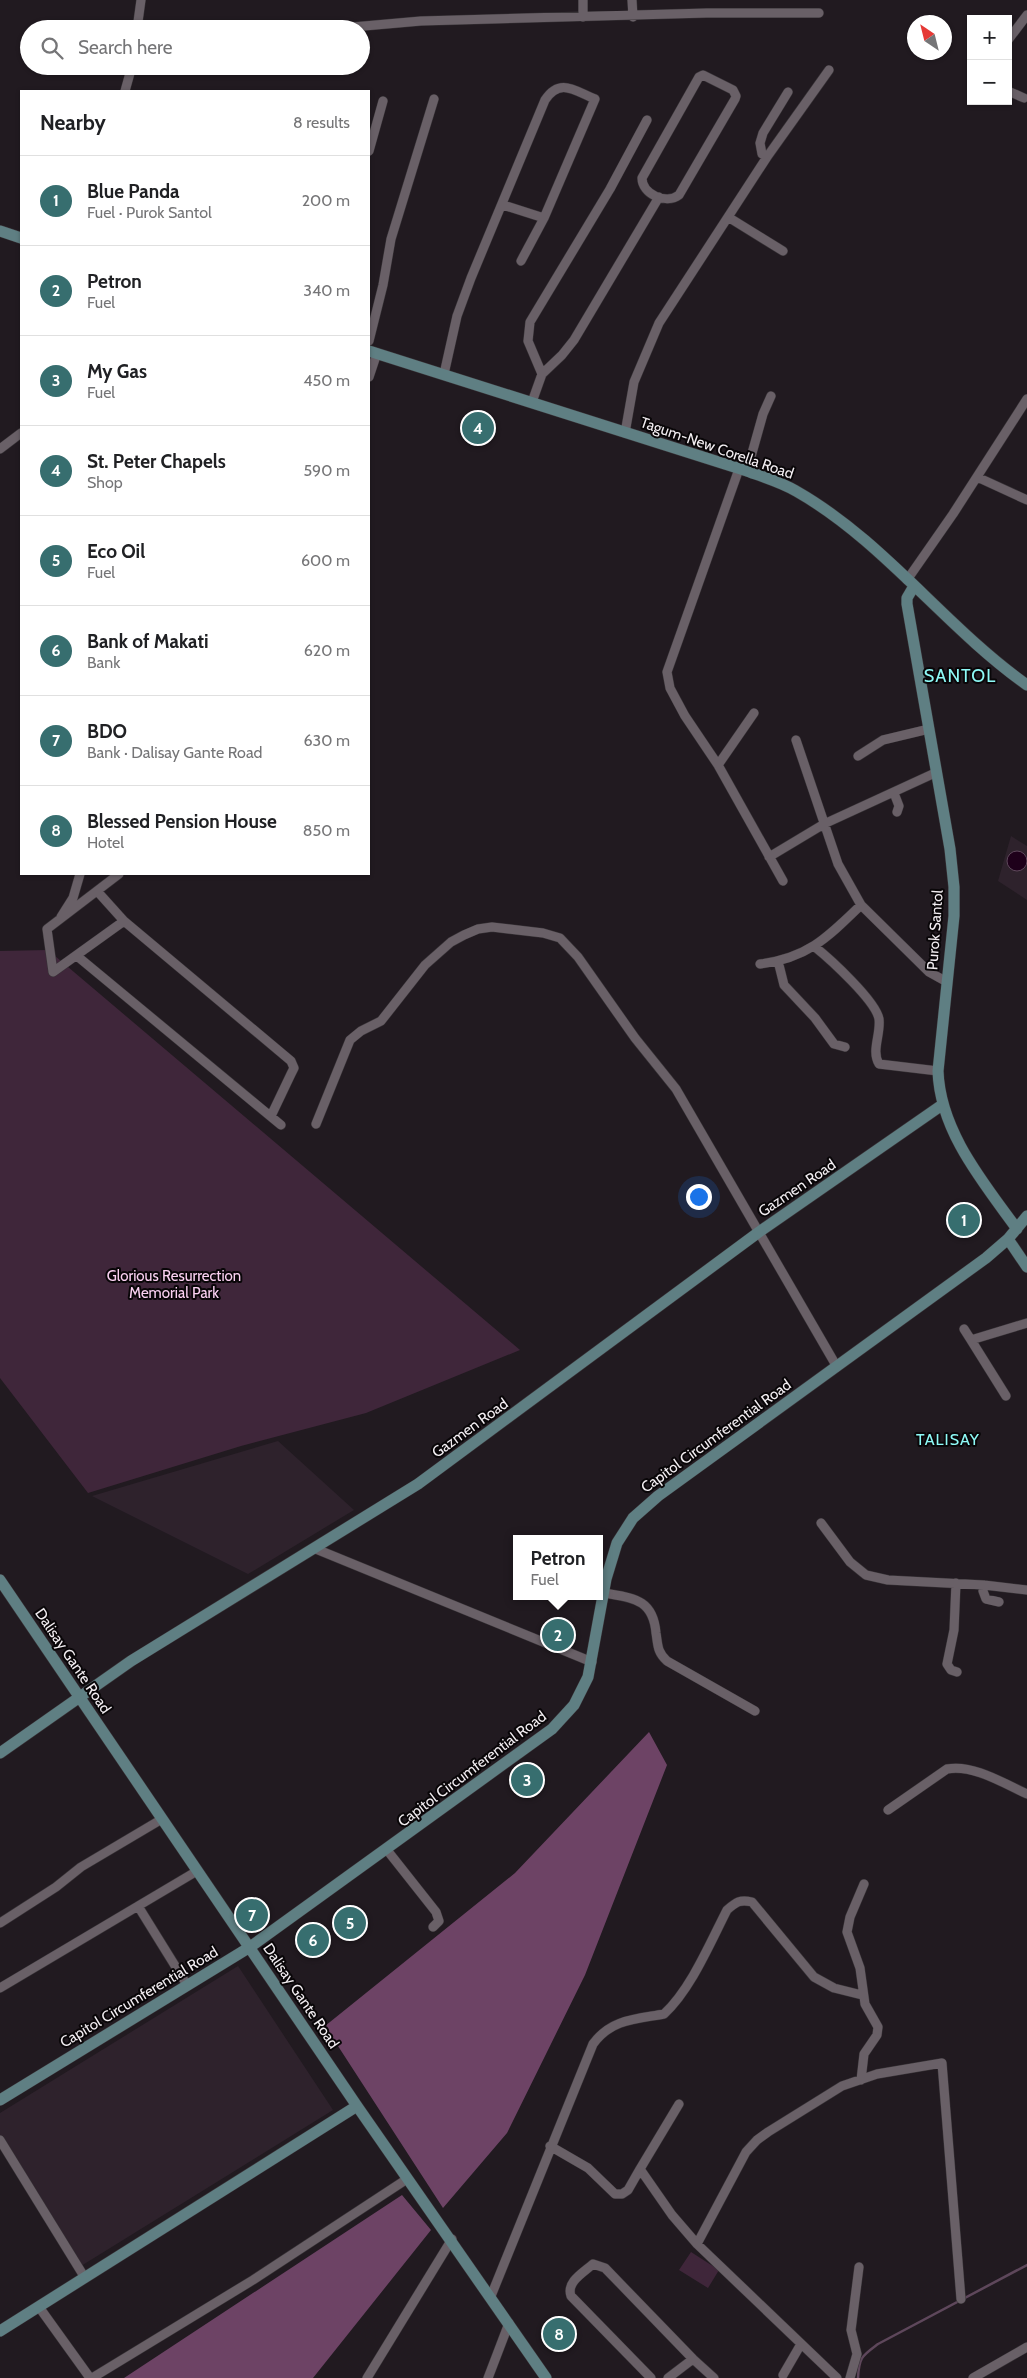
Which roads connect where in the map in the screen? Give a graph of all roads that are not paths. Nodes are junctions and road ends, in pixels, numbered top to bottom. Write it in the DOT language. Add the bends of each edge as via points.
graph roads {
  1 [pos="141,0"];
  2 [pos="583,0"];
  3 [pos="632,0"];
  4 [pos="819,13"];
  5 [pos="1027,15"];
  6 [pos="583,17"];
  7 [pos="633,17"];
  8 [pos="138,20"];
  9 [pos="370,25"];
  10 [pos="1012,35"];
  11 [pos="829,70"];
  12 [pos="129,75"];
  13 [pos="125,90"];
  14 [pos="788,92"];
  15 [pos="1012,93"];
  16 [pos="1024,98"];
  17 [pos="434,99"];
  18 [pos="383,101"];
  19 [pos="647,120"];
  20 [pos="370,147"];
  21 [pos="767,158"];
  22 [pos="659,197"];
  23 [pos="503,205"];
  24 [pos="728,217"];
  25 [pos="544,218"];
  26 [pos="1,231"];
  27 [pos="20,238"];
  28 [pos="783,252"];
  29 [pos="521,261"];
  30 [pos="370,337"];
  31 [pos="373,352"];
  32 [pos="370,371"];
  33 [pos="444,374"];
  34 [pos="542,374"];
  35 [pos="771,396"];
  36 [pos="1027,399"];
  37 [pos="532,402"];
  38 [pos="1024,410"];
  39 [pos="625,433"];
  40 [pos="20,434"];
  41 [pos="0,449"];
  42 [pos="743,470"];
  43 [pos="978,476"];
  44 [pos="1027,500"];
  45 [pos="910,583"];
  46 [pos="1027,685"];
  47 [pos="754,713"];
  48 [pos="929,729"];
  49 [pos="796,740"];
  50 [pos="858,756"];
  51 [pos="718,765"];
  52 [pos="937,772"];
  53 [pos="894,793"];
  54 [pos="897,812"];
  55 [pos="824,824"];
  56 [pos="769,857"];
  57 [pos="80,875"];
  58 [pos="118,875"];
  59 [pos="782,882"];
  60 [pos="97,891"];
  61 [pos="861,905"];
  62 [pos="124,921"];
  63 [pos="56,923"];
  64 [pos="815,947"];
  65 [pos="77,956"];
  66 [pos="778,961"];
  67 [pos="760,964"];
  68 [pos="947,982"];
  69 [pos="845,1047"];
  70 [pos="938,1071"];
  71 [pos="942,1105"];
  72 [pos="271,1116"];
  73 [pos="316,1124"];
  74 [pos="281,1126"];
  75 [pos="1027,1216"];
  76 [pos="1017,1229"];
  77 [pos="758,1232"];
  78 [pos="1008,1239"];
  79 [pos="1027,1267"];
  80 [pos="1027,1323"];
  81 [pos="964,1329"];
  82 [pos="971,1340"];
  83 [pos="837,1367"];
  84 [pos="1006,1396"];
  85 [pos="821,1523"];
  86 [pos="316,1549"];
  87 [pos="0,1580"];
  88 [pos="956,1583"];
  89 [pos="984,1585"];
  90 [pos="1027,1590"];
  91 [pos="604,1593"];
  92 [pos="603,1599"];
  93 [pos="603,1600"];
  94 [pos="999,1602"];
  95 [pos="592,1662"];
  96 [pos="956,1672"];
  97 [pos="79,1696"];
  98 [pos="755,1711"];
  99 [pos="0,1752"];
  100 [pos="1027,1794"];
  101 [pos="888,1810"];
  102 [pos="162,1819"];
  103 [pos="387,1850"];
  104 [pos="197,1871"];
  105 [pos="864,1884"];
  106 [pos="138,1906"];
  107 [pos="0,1924"];
  108 [pos="433,1928"];
  109 [pos="250,1947"];
  110 [pos="188,1985"];
  111 [pos="0,1988"];
  112 [pos="862,1995"];
  113 [pos="861,2080"];
  114 [pos="0,2100"];
  115 [pos="679,2104"];
  116 [pos="357,2106"];
  117 [pos="0,2140"];
  118 [pos="550,2146"];
  119 [pos="640,2169"];
  120 [pos="407,2179"];
  121 [pos="452,2239"];
  122 [pos="697,2244"];
  123 [pos="859,2267"];
  124 [pos="85,2278"];
  125 [pos="490,2296"];
  126 [pos="961,2299"];
  127 [pos="39,2307"];
  128 [pos="510,2323"];
  129 [pos="0,2331"];
  130 [pos="801,2344"];
  131 [pos="1027,2347"];
  132 [pos="693,2359"];
  133 [pos="783,2375"];
  134 [pos="91,2378"];
  135 [pos="367,2378"];
  136 [pos="488,2378"];
  137 [pos="546,2378"];
  138 [pos="651,2378"];
  139 [pos="668,2378"];
  140 [pos="714,2378"];
  141 [pos="837,2378"];
  142 [pos="850,2378"];
  143 [pos="973,2378"];
  1 -- 8 [label="street"];
  2 -- 6 [label="street"];
  3 -- 7 [label="street"];
  4 -- 7 [label="street"];
  5 -- 10 [label="street"];
  6 -- 7 [label="street"];
  6 -- 9 [label="street"];
  11 -- 21 [label="street"];
  12 -- 13 [label="street"];
  14 -- 21 [label="street" via="760,143 762,154"];
  15 -- 16 [label="street"];
  17 -- 30 [label="street" via="391,239"];
  18 -- 20 [label="street"];
  19 -- 34 [label="street" via="610,190 530,322 528,341"];
  21 -- 24 [label="street"];
  22 -- 22 [label="street" via="674,198 682,190 735,99 733,90 703,75 698,77 642,178 648,192"];
  22 -- 34 [label="street" via="574,340"];
  23 -- 25 [label="street"];
  23 -- 25 [label="street" via="545,100 556,87 563,86 595,99"];
  23 -- 33 [label="street" via="457,316"];
  24 -- 28 [label="street"];
  24 -- 39 [label="street" via="659,323 634,382"];
  25 -- 29 [label="street"];
  26 -- 27 [label="main road"];
  31 -- 32 [label="street"];
  31 -- 33 [label="main road, Tagum-New Corella Road"];
  33 -- 37 [label="main road, Tagum-New Corella Road"];
  34 -- 37 [label="street"];
  35 -- 42 [label="street"];
  36 -- 38 [label="street"];
  37 -- 39 [label="main road, Tagum-New Corella Road"];
  38 -- 43 [label="street"];
  39 -- 42 [label="main road, Tagum-New Corella Road"];
  40 -- 41 [label="street"];
  42 -- 45 [label="main road, Tagum-New Corella Road" via="783,484 818,505"];
  42 -- 51 [label="street" via="667,672 670,688 685,716"];
  43 -- 44 [label="street"];
  43 -- 45 [label="street"];
  45 -- 46 [label="main road, Tagum-New Corella Road"];
  45 -- 48 [label="main road, Purok Santol" via="907,604"];
  47 -- 51 [label="street"];
  48 -- 50 [label="street" via="883,740"];
  48 -- 52 [label="main road, Purok Santol"];
  49 -- 55 [label="street"];
  51 -- 56 [label="street"];
  52 -- 53 [label="street"];
  52 -- 68 [label="main road, Purok Santol" via="955,901"];
  53 -- 54 [label="street" via="899,806"];
  53 -- 55 [label="street"];
  55 -- 56 [label="street"];
  55 -- 61 [label="street" via="838,864"];
  56 -- 59 [label="street"];
  57 -- 63 [label="street" via="73,898"];
  58 -- 60 [label="street"];
  60 -- 62 [label="street"];
  60 -- 63 [label="street"];
  61 -- 64 [label="street"];
  61 -- 68 [label="street" via="929,972"];
  62 -- 65 [label="street"];
  62 -- 72 [label="street" via="291,1061 294,1068"];
  63 -- 65 [label="street" via="47,930 53,972"];
  64 -- 66 [label="street"];
  64 -- 70 [label="street" via="842,971 877,1013 876,1054 879,1064"];
  65 -- 72 [label="street"];
  66 -- 67 [label="street"];
  66 -- 69 [label="street" via="784,985 834,1044"];
  68 -- 70 [label="main road, Purok Santol"];
  70 -- 71 [label="main road, Purok Santol"];
  71 -- 76 [label="main road, Purok Santol" via="973,1166"];
  71 -- 77 [label="main road, Gazmen Road"];
  72 -- 74 [label="street"];
  73 -- 77 [label="street" via="350,1040 361,1030 381,1021 425,965 451,942 478,929 492,927 555,935 578,957 634,1038 676,1089"];
  75 -- 76 [label="main road, Capitol Circumferential Road"];
  76 -- 78 [label="main road, Capitol Circumferential Road"];
  77 -- 83 [label="street"];
  77 -- 86 [label="main road, Gazmen Road" via="436,1471"];
  78 -- 79 [label="main road"];
  78 -- 83 [label="main road, Capitol Circumferential Road" via="975,1267"];
  80 -- 82 [label="street"];
  81 -- 82 [label="street"];
  82 -- 84 [label="street"];
  83 -- 91 [label="main road, Capitol Circumferential Road" via="638,1513 612,1556"];
  85 -- 88 [label="street" via="850,1562 866,1575 888,1580"];
  86 -- 95 [label="street"];
  86 -- 97 [label="main road, Gazmen Road" via="158,1644"];
  87 -- 97 [label="main road, Dalisay Gante Road"];
  88 -- 89 [label="street"];
  88 -- 96 [label="street" via="954,1630 947,1664"];
  89 -- 90 [label="street"];
  89 -- 94 [label="street" via="986,1598"];
  91 -- 92 [label="main road, Capitol Circumferential Road"];
  91 -- 98 [label="street" via="632,1597 644,1603 651,1614 658,1650 667,1661"];
  93 -- 95 [label="main road, Capitol Circumferential Road"];
  95 -- 103 [label="main road, Capitol Circumferential Road" via="583,1691 552,1729"];
  97 -- 99 [label="main road, Gazmen Road"];
  97 -- 102 [label="main road, Dalisay Gante Road"];
  100 -- 101 [label="street" via="958,1767 946,1769"];
  102 -- 104 [label="main road, Dalisay Gante Road"];
  102 -- 107 [label="street" via="81,1867"];
  103 -- 108 [label="street" via="436,1912 438,1921"];
  103 -- 109 [label="main road, Capitol Circumferential Road"];
  104 -- 106 [label="street"];
  104 -- 109 [label="main road, Dalisay Gante Road"];
  105 -- 112 [label="street" via="847,1932 860,1968"];
  106 -- 110 [label="street"];
  106 -- 111 [label="street"];
  109 -- 110 [label="main road, Capitol Circumferential Road"];
  109 -- 116 [label="main road, Dalisay Gante Road"];
  110 -- 114 [label="main road, Capitol Circumferential Road"];
  112 -- 113 [label="street" via="878,2027 877,2035 864,2054"];
  112 -- 118 [label="street" via="834,1988 814,1977 752,1902 736,1902 727,1910 680,1994 664,2014 613,2025 599,2035"];
  113 -- 122 [label="street" via="842,2086 757,2140 746,2152"];
  113 -- 126 [label="street" via="942,2063"];
  115 -- 119 [label="street"];
  116 -- 120 [label="main road, Dalisay Gante Road"];
  116 -- 124 [label="main road"];
  117 -- 124 [label="street"];
  118 -- 119 [label="street" via="588,2168 615,2194 628,2190"];
  118 -- 125 [label="street"];
  119 -- 122 [label="street" via="672,2216"];
  120 -- 121 [label="main road, Dalisay Gante Road"];
  120 -- 134 [label="street" via="253,2280"];
  121 -- 125 [label="main road, Dalisay Gante Road"];
  121 -- 135 [label="street"];
  122 -- 130 [label="street"];
  123 -- 142 [label="street" via="851,2330 857,2354"];
  124 -- 127 [label="main road"];
  125 -- 128 [label="main road, Dalisay Gante Road"];
  127 -- 129 [label="main road"];
  127 -- 134 [label="street"];
  128 -- 136 [label="street"];
  128 -- 137 [label="main road, Dalisay Gante Road"];
  130 -- 133 [label="street"];
  130 -- 141 [label="street"];
  131 -- 143 [label="street"];
  132 -- 138 [label="street" via="605,2268 593,2264 571,2284 572,2296"];
  132 -- 139 [label="street"];
  132 -- 140 [label="street"];
}
